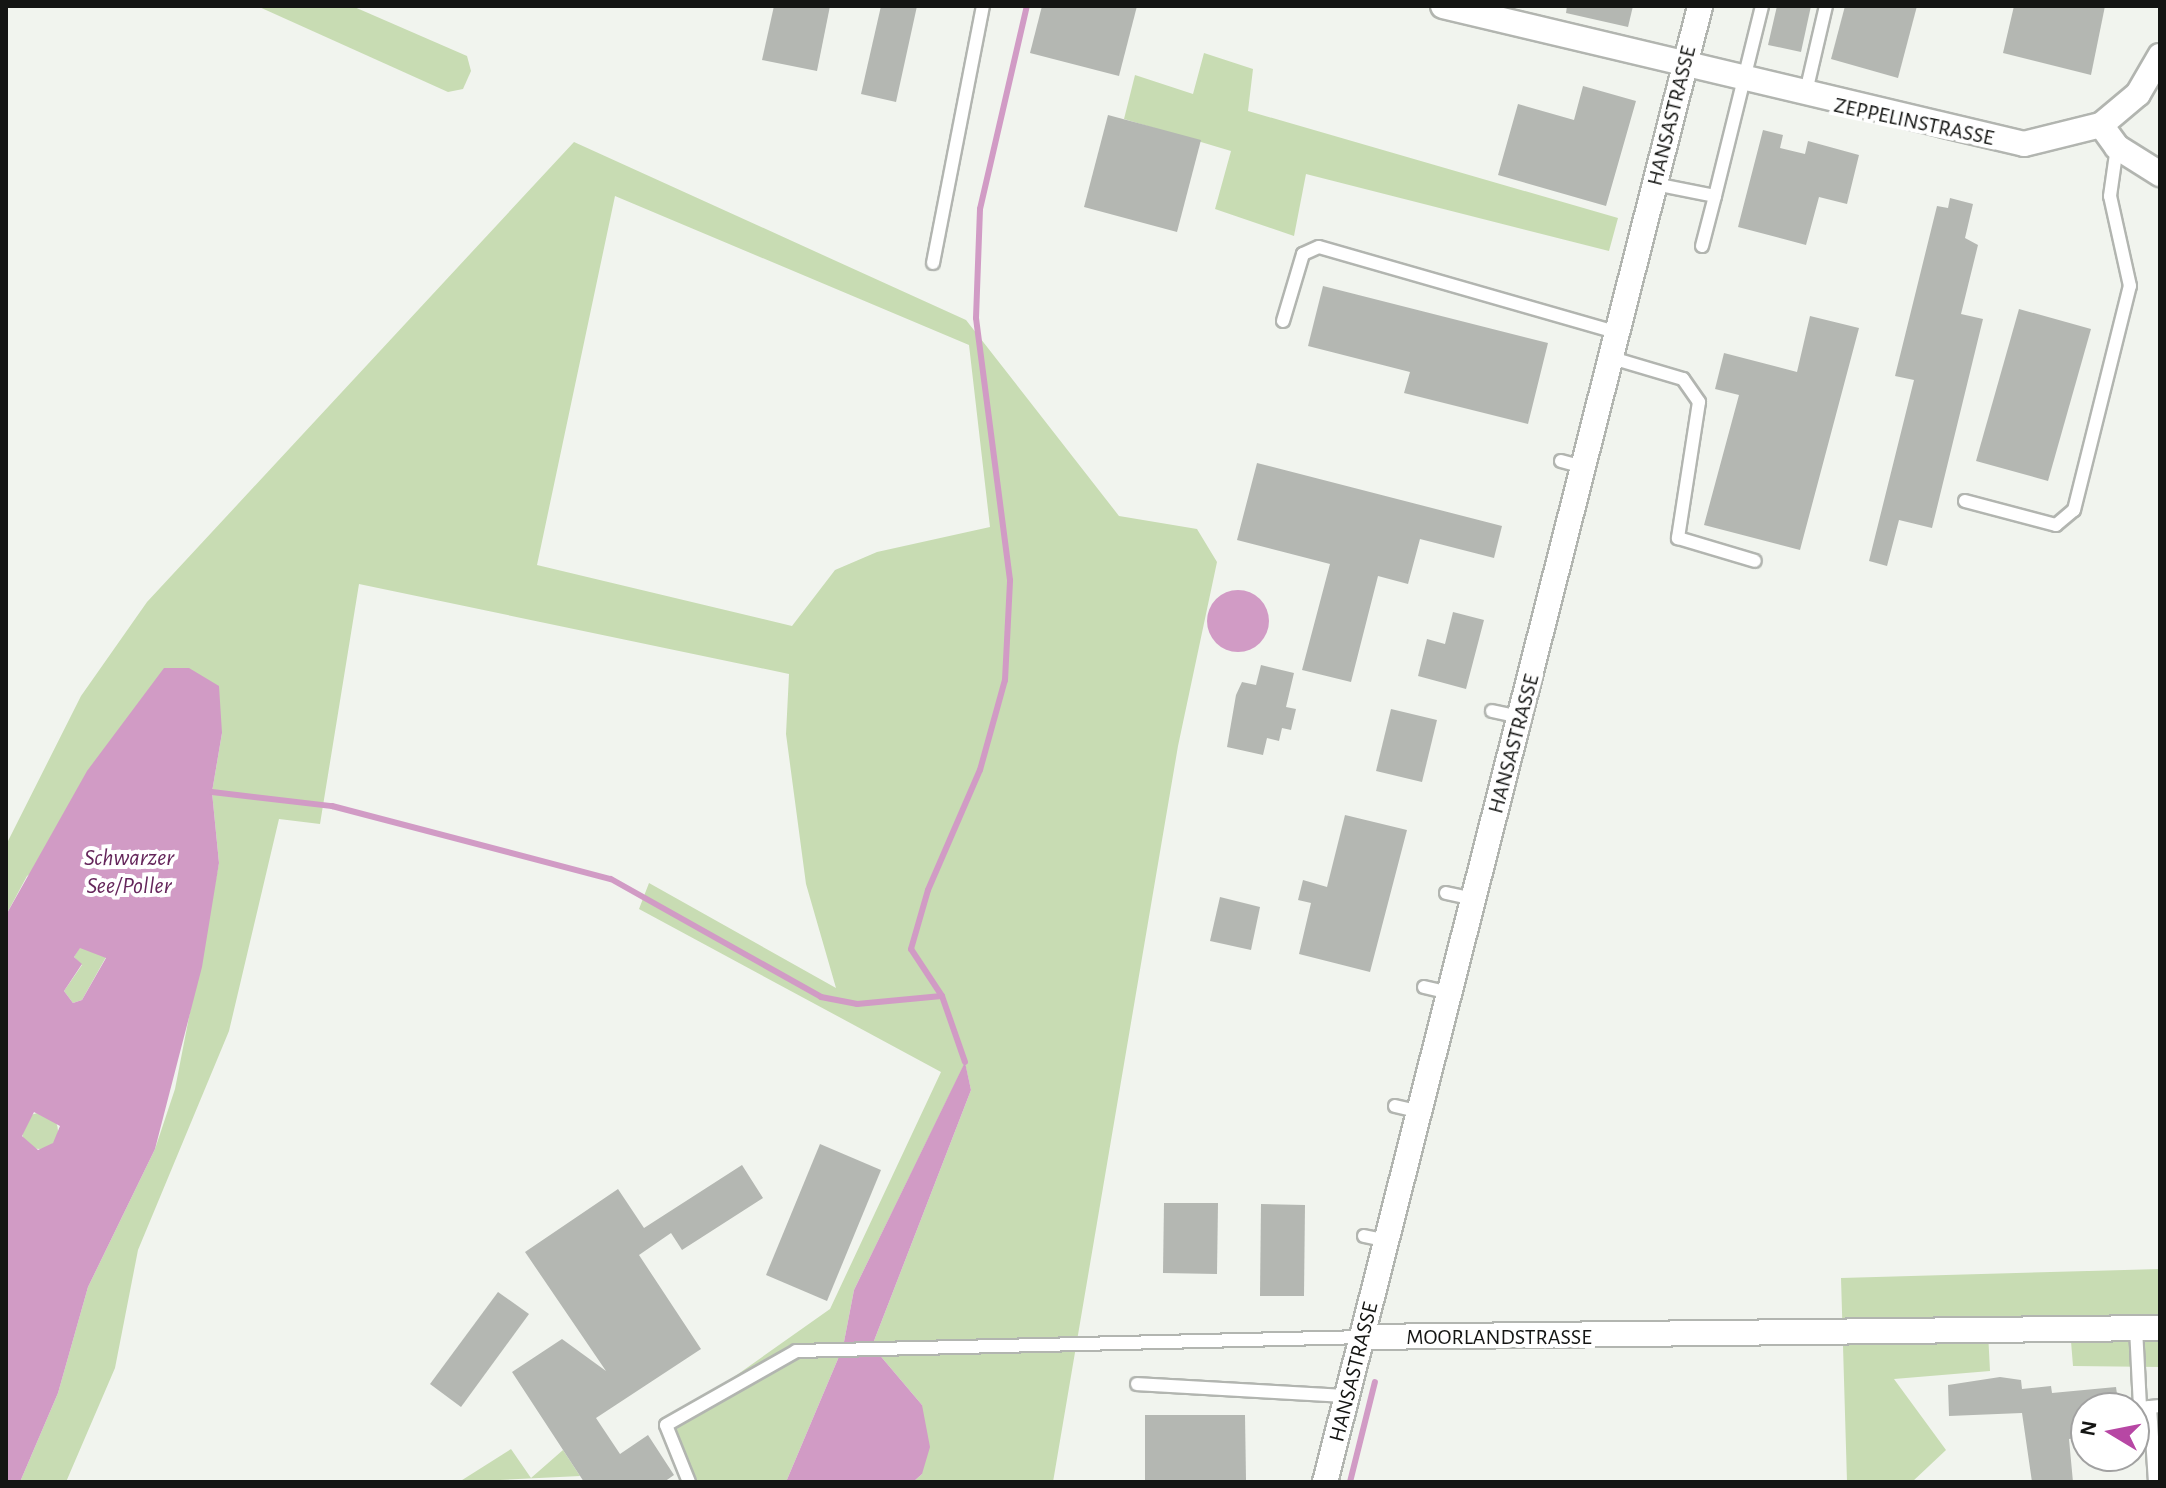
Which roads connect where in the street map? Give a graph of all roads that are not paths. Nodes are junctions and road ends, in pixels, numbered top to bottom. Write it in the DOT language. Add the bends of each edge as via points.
graph roads {
  1 [pos="983,6"];
  2 [pos="1443,6"];
  3 [pos="1700,6"];
  4 [pos="1762,6"];
  5 [pos="1826,6"];
  6 [pos="2160,56"];
  7 [pos="1684,68"];
  8 [pos="1744,83"];
  9 [pos="1805,97"];
  10 [pos="2101,125"];
  11 [pos="2117,147"];
  12 [pos="2160,174"];
  13 [pos="1655,184"];
  14 [pos="1715,196"];
  15 [pos="1702,246"];
  16 [pos="933,263"];
  17 [pos="1283,321"];
  18 [pos="1618,333"];
  19 [pos="1612,358"];
  20 [pos="1965,501"];
  21 [pos="1755,561"];
  22 [pos="1492,711"];
  23 [pos="1521,718"];
  24 [pos="1446,893"];
  25 [pos="1474,899"];
  26 [pos="1424,987"];
  27 [pos="1450,993"];
  28 [pos="1395,1106"];
  29 [pos="1420,1112"];
  30 [pos="2148,1328"];
  31 [pos="1363,1337"];
  32 [pos="1137,1384"];
  33 [pos="1348,1396"];
  34 [pos="2155,1407"];
  35 [pos="689,1482"];
  36 [pos="1325,1482"];
  37 [pos="2155,1482"];
  1 -- 16 [label="lane"];
  2 -- 7 [label="street, ZEPPELINSTRASSE"];
  3 -- 7 [label="street, HANSASTRASSE"];
  4 -- 8 [label="lane"];
  5 -- 9 [label="lane"];
  6 -- 10 [label="street, ZEPPELINSTRASSE" via="2138,94"];
  7 -- 8 [label="street, ZEPPELINSTRASSE"];
  7 -- 13 [label="street, HANSASTRASSE"];
  8 -- 9 [label="street, ZEPPELINSTRASSE"];
  8 -- 14 [label="lane"];
  9 -- 10 [label="street, ZEPPELINSTRASSE" via="2010,142 2068,139"];
  10 -- 11 [label="street"];
  11 -- 12 [label="street"];
  11 -- 20 [label="lane" via="2110,196 2130,286 2074,510 2056,525"];
  13 -- 14 [label="lane"];
  13 -- 18 [label="street, HANSASTRASSE"];
  14 -- 15 [label="lane"];
  17 -- 18 [label="lane" via="1303,254 1319,247"];
  18 -- 19 [label="street, HANSASTRASSE"];
  19 -- 21 [label="lane" via="1683,379 1699,402 1678,538"];
  19 -- 23 [label="street, HANSASTRASSE" via="1573,464"];
  22 -- 23 [label="lane"];
  23 -- 25 [label="street, HANSASTRASSE"];
  24 -- 25 [label="lane"];
  25 -- 27 [label="street, HANSASTRASSE"];
  26 -- 27 [label="lane"];
  27 -- 29 [label="street, HANSASTRASSE"];
  28 -- 29 [label="lane"];
  29 -- 31 [label="street, HANSASTRASSE" via="1376,1239"];
  30 -- 31 [label="street, MOORLANDSTRASSE"];
  30 -- 34 [label="lane" via="2140,1408"];
  31 -- 33 [label="street, HANSASTRASSE"];
  31 -- 35 [label="lane, MOORLANDSTRASSE" via="796,1351 747,1374 666,1425"];
  32 -- 33 [label="lane"];
  33 -- 36 [label="street, HANSASTRASSE"];
  34 -- 37 [label="lane"];
}
